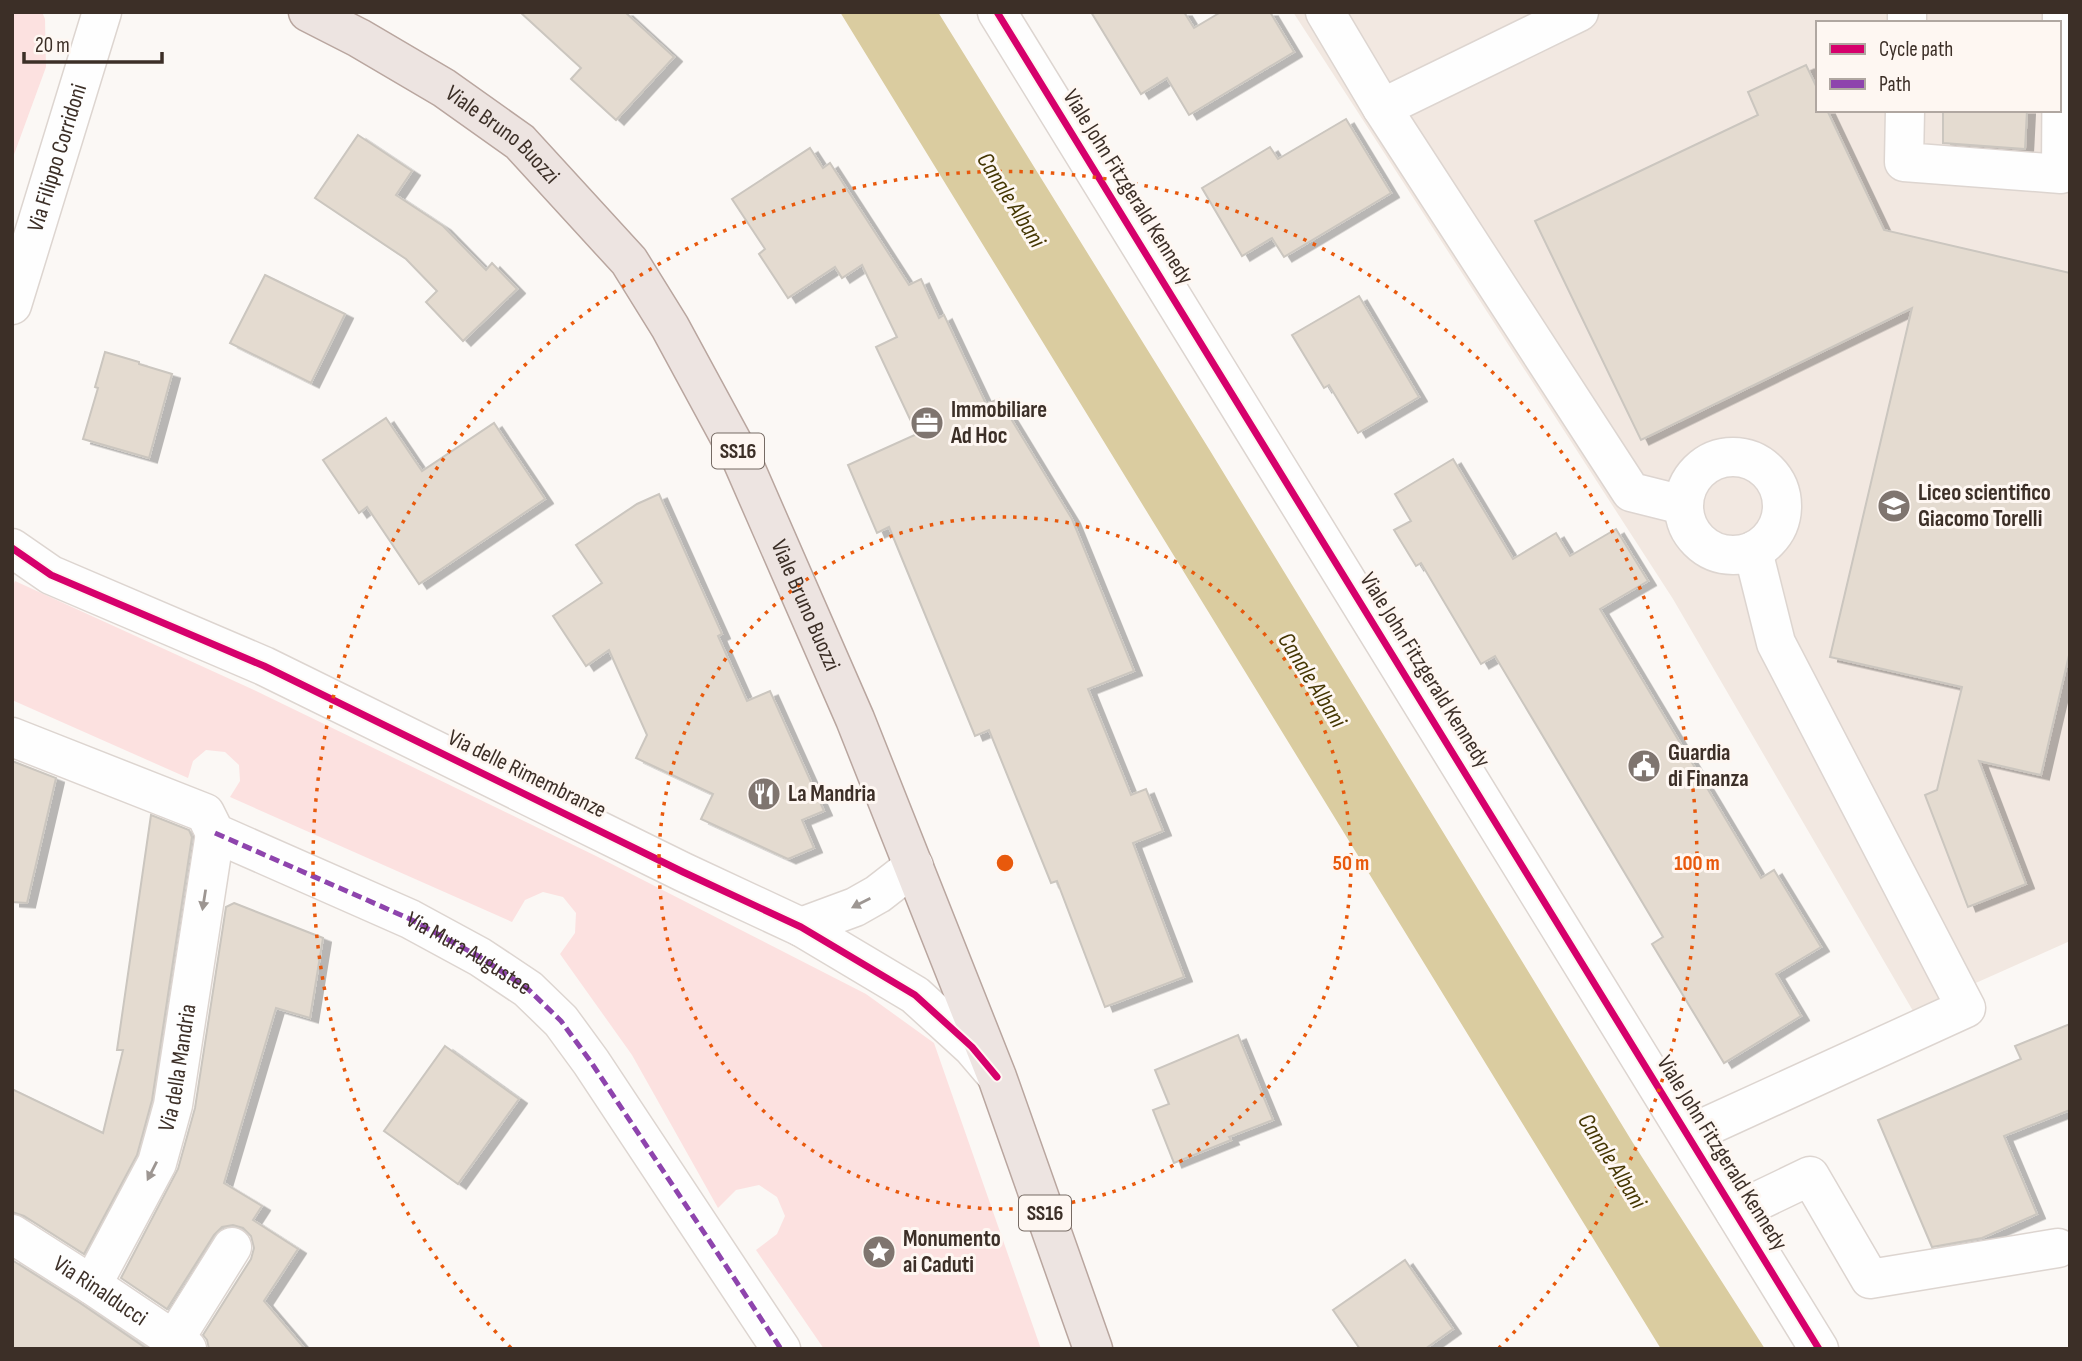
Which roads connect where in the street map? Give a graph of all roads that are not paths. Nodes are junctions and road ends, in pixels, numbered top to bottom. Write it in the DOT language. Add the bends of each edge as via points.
graph roads {
  1 [pos="102,12"];
  2 [pos="308,12"];
  3 [pos="997,12"];
  4 [pos="1325,12"];
  5 [pos="1579,12"];
  6 [pos="2062,12"];
  7 [pos="1382,108"];
  8 [pos="1905,112"];
  9 [pos="12,305"];
  10 [pos="1684,505"];
  11 [pos="12,548"];
  12 [pos="1753,551"];
  13 [pos="12,737"];
  14 [pos="215,833"];
  15 [pos="914,866"];
  16 [pos="801,927"];
  17 [pos="997,1077"];
  18 [pos="1688,1135"];
  19 [pos="1735,1212"];
  20 [pos="12,1234"];
  21 [pos="232,1247"];
  22 [pos="2059,1248"];
  23 [pos="92,1284"];
  24 [pos="181,1344"];
  25 [pos="781,1349"];
  26 [pos="1093,1349"];
  27 [pos="1819,1349"];
  1 -- 9 [label="street, Via Filippo Corridoni"];
  2 -- 15 [label="main road, Viale Bruno Buozzi / SS16" via="444,88 520,142 629,261 741,458"];
  3 -- 18 [label="street, Viale John Fitzgerald Kennedy"];
  4 -- 7 [label="street"];
  5 -- 7 [label="street"];
  6 -- 8 [label="street" via="2061,174 1904,162"];
  7 -- 10 [label="street" via="1631,492"];
  10 -- 12 [label="street" via="1693,536 1706,547 1737,555"];
  10 -- 12 [label="street" via="1687,487 1713,460 1732,456 1766,468 1783,498 1782,514 1766,542"];
  11 -- 16 [label="street, Via delle Rimembranze" via="51,575 264,666"];
  12 -- 18 [label="street" via="1776,643 1966,1008"];
  13 -- 14 [label="street, Via Mura Augustee" via="205,813"];
  14 -- 23 [label="street, Via della Mandria, one-way" via="173,1105 157,1163"];
  14 -- 25 [label="street, Via Mura Augustee" via="410,919 528,989 561,1021 591,1062"];
  15 -- 16 [label="street, one-way" via="855,907"];
  15 -- 17 [label="main road, Viale Bruno Buozzi / SS16"];
  16 -- 17 [label="street, Via delle Rimembranze" via="915,995 972,1047"];
  17 -- 26 [label="main road, Viale Bruno Buozzi / SS16"];
  18 -- 19 [label="street, Viale John Fitzgerald Kennedy"];
  19 -- 22 [label="street" via="1810,1176 1870,1279"];
  19 -- 27 [label="street, Viale John Fitzgerald Kennedy"];
  20 -- 23 [label="street, Via Rinalducci"];
  21 -- 24 [label="street"];
  23 -- 24 [label="street, Via Rinalducci"];
}
